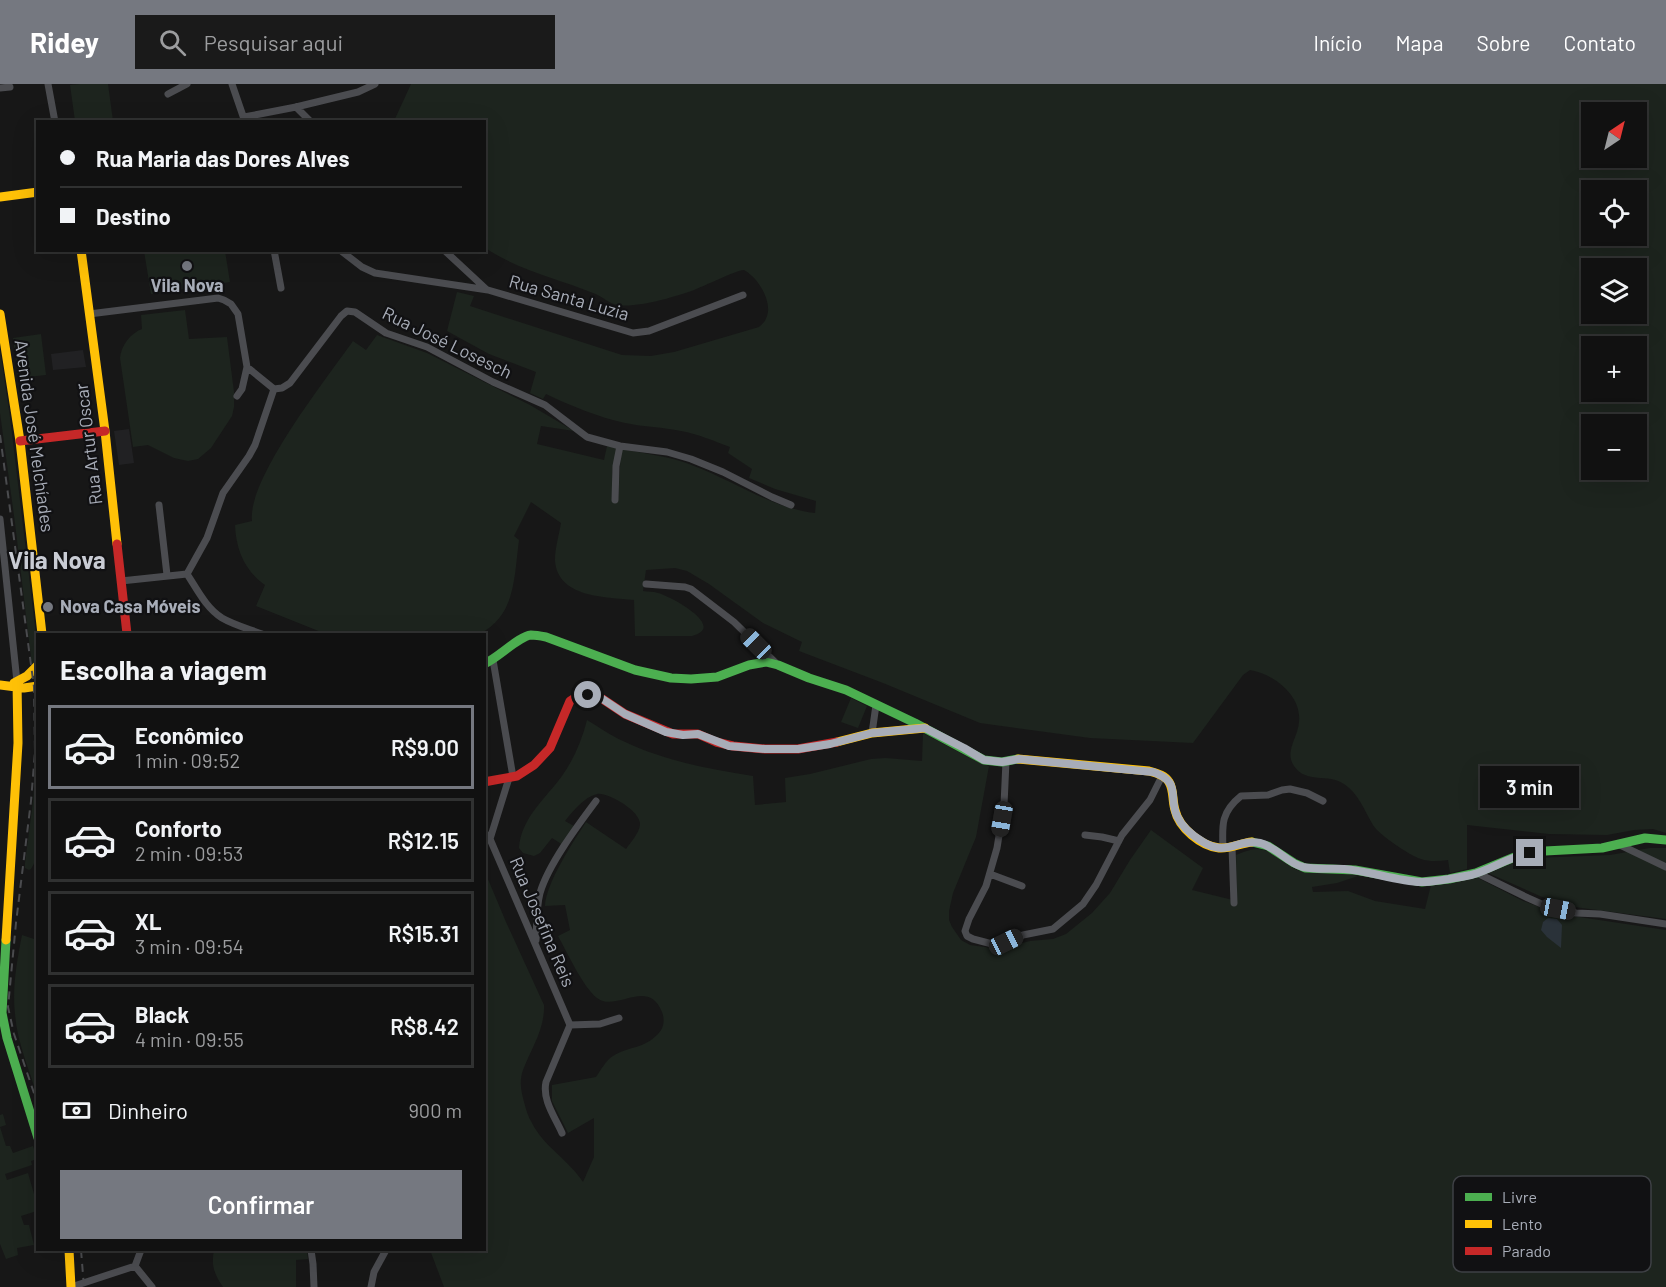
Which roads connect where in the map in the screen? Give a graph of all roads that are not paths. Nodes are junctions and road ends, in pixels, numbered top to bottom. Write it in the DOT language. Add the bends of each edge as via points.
graph roads {
  1 [pos="48,84"];
  2 [pos="187,84"];
  3 [pos="232,84"];
  4 [pos="375,84"];
  5 [pos="10,87"];
  6 [pos="0,88"];
  7 [pos="168,94"];
  8 [pos="296,107"];
  9 [pos="244,119"];
  10 [pos="55,120"];
  11 [pos="309,120"];
  12 [pos="36,192"];
  13 [pos="0,197"];
  14 [pos="81,252"];
  15 [pos="274,252"];
  16 [pos="343,252"];
  17 [pos="446,252"];
  18 [pos="281,288"];
  19 [pos="488,290"];
  20 [pos="743,295"];
  21 [pos="0,314"];
  22 [pos="89,314"];
  23 [pos="247,367"];
  24 [pos="274,389"];
  25 [pos="237,396"];
  26 [pos="105,431"];
  27 [pos="20,441"];
  28 [pos="620,446"];
  29 [pos="615,500"];
  30 [pos="159,505"];
  31 [pos="791,505"];
  32 [pos="0,519"];
  33 [pos="2,568"];
  34 [pos="186,574"];
  35 [pos="167,575"];
  36 [pos="121,581"];
  37 [pos="646,584"];
  38 [pos="42,633"];
  39 [pos="127,633"];
  40 [pos="259,633"];
  41 [pos="489,662"];
  42 [pos="778,665"];
  43 [pos="36,667"];
  44 [pos="4,685"];
  45 [pos="17,685"];
  46 [pos="36,686"];
  47 [pos="876,705"];
  48 [pos="925,728"];
  49 [pos="872,733"];
  50 [pos="1006,761"];
  51 [pos="1162,776"];
  52 [pos="511,778"];
  53 [pos="486,782"];
  54 [pos="596,801"];
  55 [pos="1323,801"];
  56 [pos="486,834"];
  57 [pos="1085,835"];
  58 [pos="490,839"];
  59 [pos="1666,840"];
  60 [pos="1119,841"];
  61 [pos="1618,844"];
  62 [pos="1228,848"];
  63 [pos="1666,867"];
  64 [pos="990,874"];
  65 [pos="1473,874"];
  66 [pos="1022,886"];
  67 [pos="1234,903"];
  68 [pos="1666,924"];
  69 [pos="536,942"];
  70 [pos="619,1018"];
  71 [pos="570,1025"];
  72 [pos="36,1132"];
  73 [pos="562,1133"];
  74 [pos="69,1251"];
  75 [pos="141,1251"];
  76 [pos="311,1251"];
  77 [pos="385,1251"];
  78 [pos="135,1266"];
  79 [pos="86,1285"];
  80 [pos="71,1287"];
  81 [pos="152,1287"];
  82 [pos="314,1287"];
  83 [pos="372,1287"];
  1 -- 10 [label="street"];
  2 -- 7 [label="street"];
  3 -- 9 [label="street"];
  4 -- 8 [label="street"];
  5 -- 6 [label="street"];
  8 -- 9 [label="street"];
  8 -- 11 [label="street"];
  12 -- 13 [label="street"];
  14 -- 22 [label="street, Rua Artur Oscar"];
  15 -- 18 [label="street"];
  16 -- 19 [label="street, Rua Santa Luzia" via="375,273"];
  17 -- 19 [label="street"];
  19 -- 20 [label="street, Rua Santa Luzia" via="637,333"];
  21 -- 27 [label="street, Avenida José Melchíades"];
  22 -- 23 [label="street" via="221,298 238,314"];
  22 -- 26 [label="street, Rua Artur Oscar"];
  23 -- 24 [label="street"];
  23 -- 25 [label="street"];
  24 -- 28 [label="street, Rua José Losesch" via="290,383 341,316 350,311 386,333 428,347 545,405 587,437"];
  24 -- 34 [label="street" via="255,445 223,493 207,538"];
  26 -- 27 [label="street"];
  26 -- 36 [label="street, Rua Artur Oscar"];
  27 -- 38 [label="street, Avenida José Melchíades"];
  28 -- 29 [label="street"];
  28 -- 31 [label="street, Rua José Losesch" via="691,459"];
  30 -- 35 [label="street"];
  32 -- 33 [label="street"];
  33 -- 45 [label="street"];
  34 -- 35 [label="street"];
  34 -- 40 [label="street" via="215,612"];
  35 -- 36 [label="street"];
  36 -- 39 [label="street, Rua Artur Oscar"];
  37 -- 42 [label="street" via="691,589 734,622"];
  41 -- 42 [label="street" via="524,637 536,635 635,670 671,678 717,677 757,662"];
  41 -- 52 [label="street"];
  42 -- 47 [label="street"];
  43 -- 45 [label="street"];
  44 -- 45 [label="street"];
  45 -- 46 [label="street"];
  45 -- 72 [label="street" via="18,743 2,1013"];
  47 -- 48 [label="street"];
  47 -- 49 [label="street"];
  48 -- 49 [label="street"];
  48 -- 50 [label="street" via="984,760"];
  49 -- 52 [label="street" via="798,749 733,746 698,734 673,734 625,714 601,698 578,696 570,702 544,756"];
  50 -- 51 [label="street" via="1149,771"];
  50 -- 64 [label="street" via="1004,806"];
  51 -- 60 [label="street" via="1150,800"];
  51 -- 62 [label="street" via="1172,786 1176,813 1184,826 1204,843"];
  52 -- 53 [label="street"];
  52 -- 58 [label="street"];
  54 -- 69 [label="street" via="541,891"];
  55 -- 62 [label="street" via="1290,789 1241,796 1222,820"];
  56 -- 58 [label="street, Rua Josefina Reis"];
  57 -- 60 [label="street"];
  58 -- 69 [label="street, Rua Josefina Reis"];
  59 -- 61 [label="street" via="1646,837"];
  60 -- 64 [label="street" via="1083,904 1053,929 1023,934 1000,945 973,939 965,933"];
  61 -- 63 [label="street"];
  61 -- 65 [label="street" via="1519,855"];
  62 -- 65 [label="street" via="1256,842 1304,867 1415,881"];
  62 -- 67 [label="street"];
  64 -- 66 [label="street"];
  65 -- 68 [label="street" via="1546,906"];
  69 -- 71 [label="street, Rua Josefina Reis"];
  70 -- 71 [label="street" via="600,1024"];
  71 -- 73 [label="street" via="545,1091"];
  74 -- 80 [label="street"];
  75 -- 78 [label="street"];
  76 -- 82 [label="street"];
  77 -- 83 [label="street" via="374,1272"];
  78 -- 79 [label="street"];
  78 -- 81 [label="street"];
  79 -- 80 [label="street"];
}
